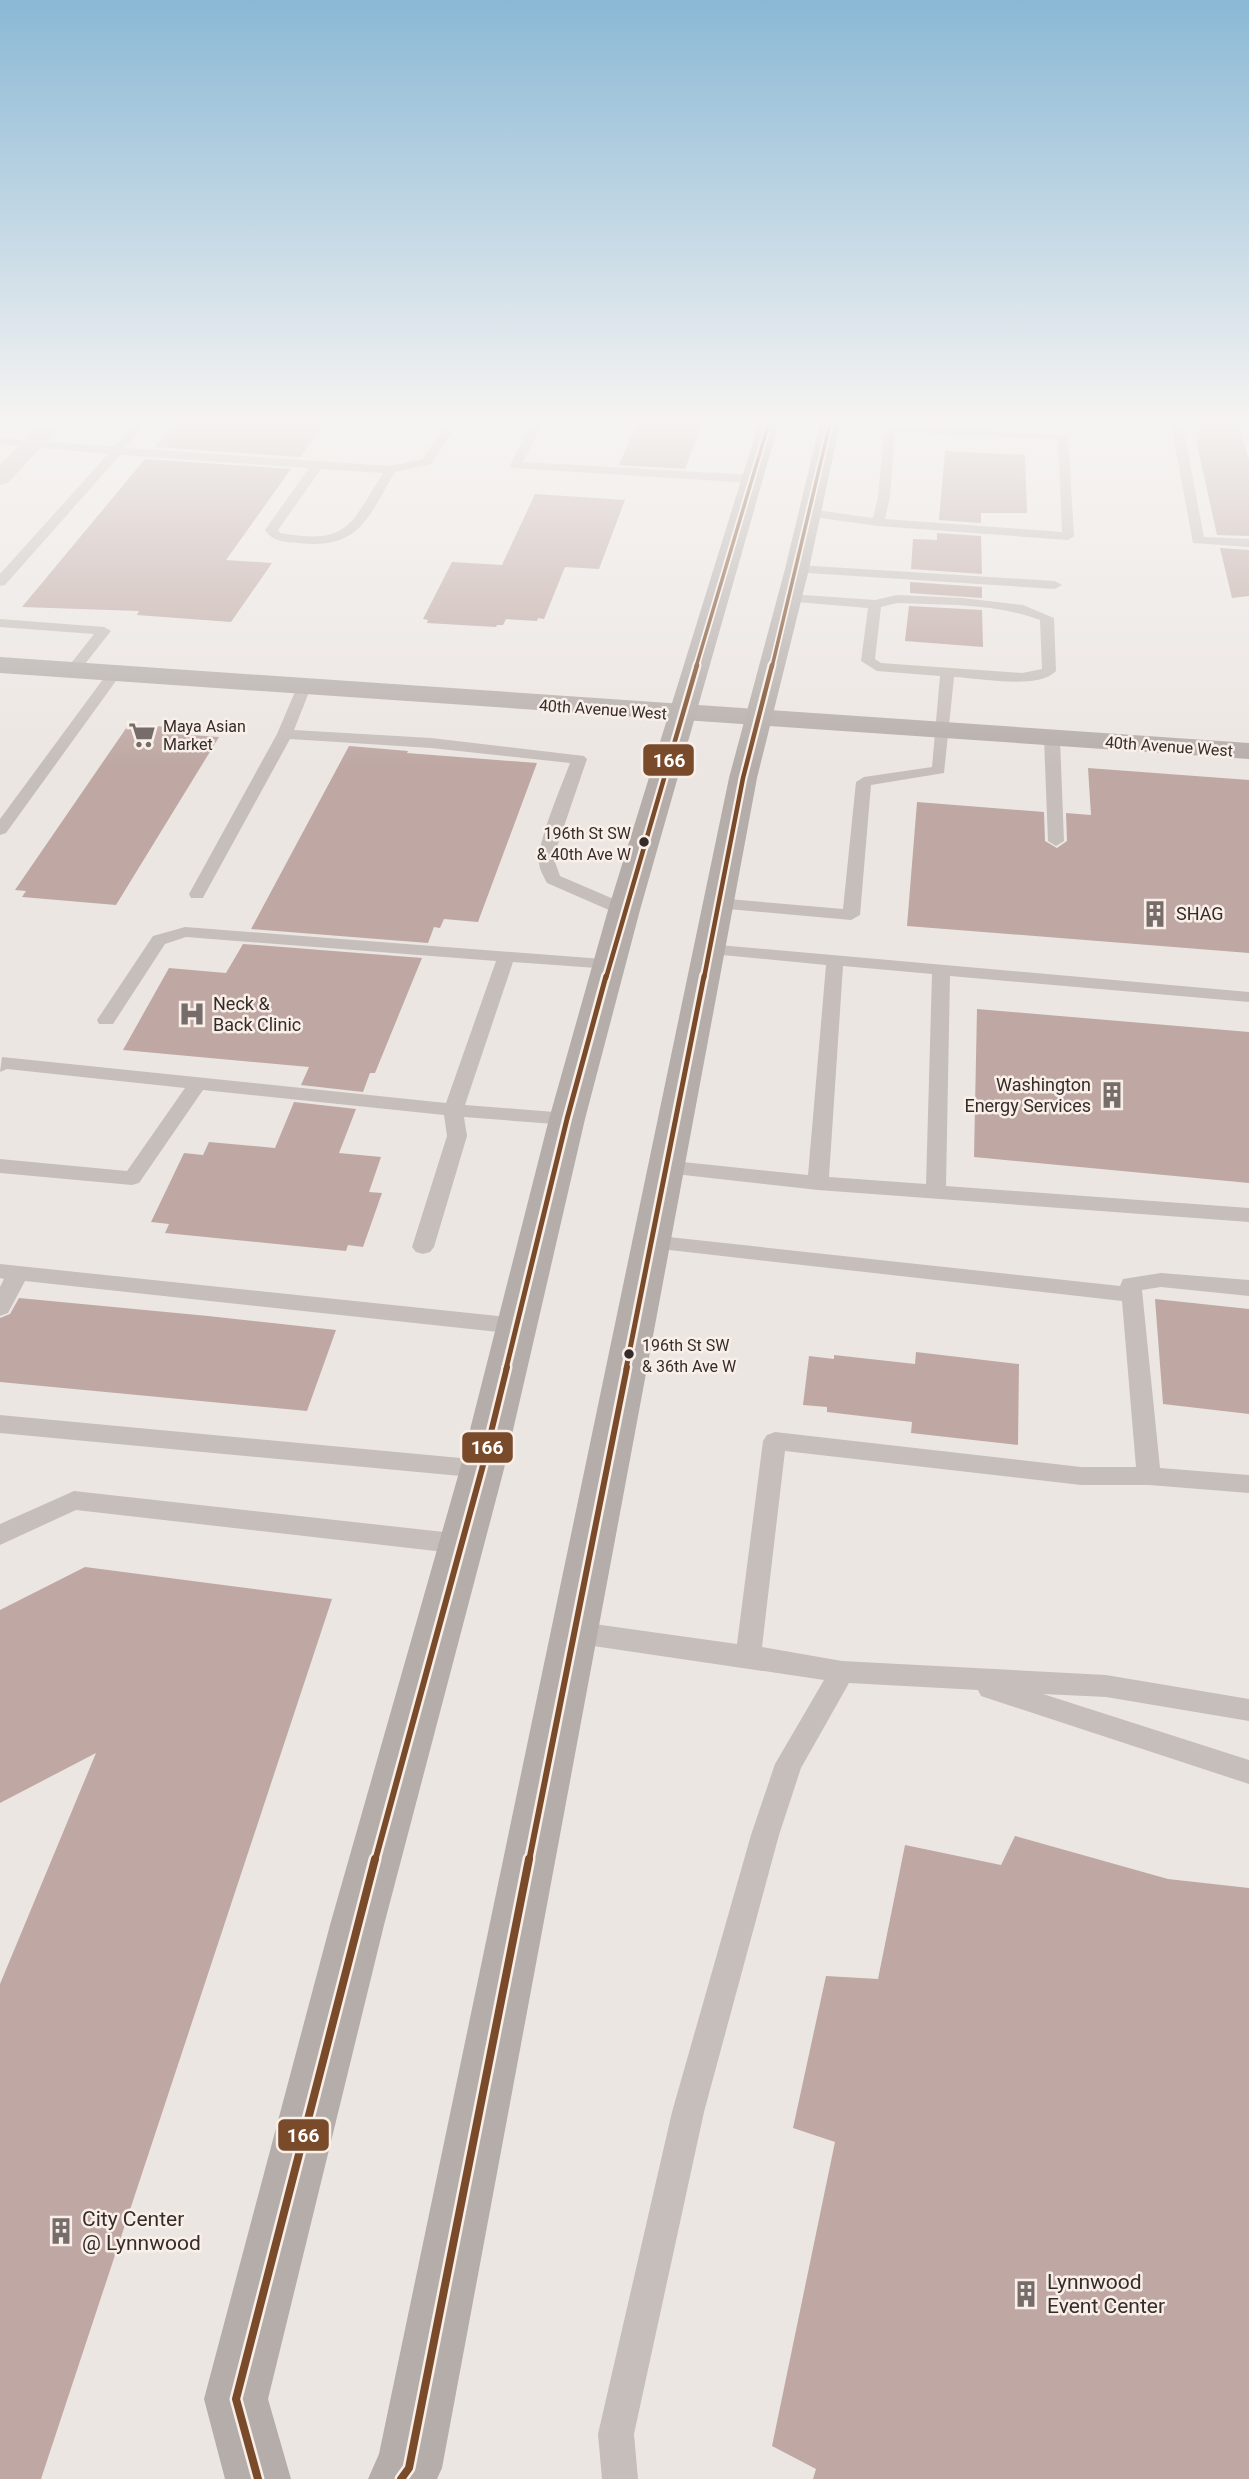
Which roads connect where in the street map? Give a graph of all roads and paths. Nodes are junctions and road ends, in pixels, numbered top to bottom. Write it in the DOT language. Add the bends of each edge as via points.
graph roads {
  1 [pos="42,535"];
  2 [pos="275,535"];
  3 [pos="345,535"];
  4 [pos="736,535"];
  5 [pos="805,535"];
  6 [pos="1050,535"];
  7 [pos="1068,535"];
  8 [pos="1197,535"];
  9 [pos="1249,543"];
  10 [pos="797,569"];
  11 [pos="0,582"];
  12 [pos="1055,585"];
  13 [pos="790,598"];
  14 [pos="875,604"];
  15 [pos="0,623"];
  16 [pos="0,665"];
  17 [pos="72,671"];
  18 [pos="947,672"];
  19 [pos="114,674"];
  20 [pos="304,687"];
  21 [pos="683,714"];
  22 [pos="756,719"];
  23 [pos="943,732"];
  24 [pos="285,734"];
  25 [pos="1052,739"];
  26 [pos="1249,751"];
  27 [pos="0,830"];
  28 [pos="1056,841"];
  29 [pos="197,894"];
  30 [pos="717,904"];
  31 [pos="624,910"];
  32 [pos="707,949"];
  33 [pos="507,956"];
  34 [pos="835,960"];
  35 [pos="610,964"];
  36 [pos="941,969"];
  37 [pos="1249,997"];
  38 [pos="106,1020"];
  39 [pos="0,1066"];
  40 [pos="197,1084"];
  41 [pos="453,1111"];
  42 [pos="567,1119"];
  43 [pos="0,1166"];
  44 [pos="664,1167"];
  45 [pos="818,1183"];
  46 [pos="936,1192"];
  47 [pos="1249,1215"];
  48 [pos="650,1242"];
  49 [pos="423,1247"];
  50 [pos="9,1272"];
  51 [pos="1249,1289"];
  52 [pos="1132,1295"];
  53 [pos="0,1308"];
  54 [pos="516,1326"];
  55 [pos="0,1424"];
  56 [pos="482,1469"];
  57 [pos="1149,1475"];
  58 [pos="1249,1484"];
  59 [pos="0,1535"];
  60 [pos="462,1544"];
  61 [pos="573,1632"];
  62 [pos="748,1656"];
  63 [pos="842,1672"];
  64 [pos="962,1679"];
  65 [pos="1249,1710"];
  66 [pos="1249,1772"];
  67 [pos="258,2479"];
  68 [pos="401,2479"];
  69 [pos="620,2479"];
  1 -- 11 [label="lane"];
  2 -- 3 [label="lane" via="322,540"];
  4 -- 21 [label="main road"];
  5 -- 10 [label="main road"];
  6 -- 7 [label="lane"];
  8 -- 9 [label="lane" via="1198,540"];
  10 -- 12 [label="lane"];
  10 -- 13 [label="main road"];
  13 -- 14 [label="lane"];
  13 -- 22 [label="main road"];
  14 -- 18 [label="lane" via="868,661 877,667"];
  14 -- 18 [label="lane" via="897,599 963,602 1023,609 1047,618 1049,671 1041,676"];
  15 -- 17 [label="lane" via="104,631"];
  16 -- 17 [label="street, 40th Avenue West"];
  17 -- 19 [label="street, 40th Avenue West"];
  18 -- 23 [label="lane"];
  19 -- 20 [label="street, 40th Avenue West"];
  19 -- 27 [label="lane"];
  20 -- 21 [label="street, 40th Avenue West"];
  20 -- 24 [label="lane"];
  21 -- 22 [label="street, 40th Avenue West"];
  21 -- 31 [label="main road"];
  22 -- 23 [label="street, 40th Avenue West"];
  22 -- 30 [label="main road"];
  23 -- 25 [label="street, 40th Avenue West"];
  23 -- 30 [label="lane" via="939,770 863,782 851,915"];
  24 -- 29 [label="lane"];
  24 -- 31 [label="lane" via="579,758 547,862 553,879"];
  25 -- 26 [label="street, 40th Avenue West"];
  25 -- 28 [label="lane"];
  30 -- 32 [label="main road"];
  31 -- 35 [label="main road"];
  32 -- 34 [label="lane"];
  32 -- 44 [label="main road"];
  33 -- 35 [label="lane"];
  33 -- 38 [label="lane" via="185,932 159,940"];
  33 -- 41 [label="lane"];
  34 -- 36 [label="lane"];
  34 -- 45 [label="lane"];
  35 -- 42 [label="main road"];
  36 -- 37 [label="lane"];
  36 -- 46 [label="lane"];
  39 -- 40 [label="lane"];
  40 -- 41 [label="lane"];
  40 -- 43 [label="lane" via="132,1178"];
  41 -- 42 [label="lane"];
  41 -- 49 [label="lane" via="457,1136"];
  42 -- 54 [label="main road"];
  44 -- 45 [label="lane"];
  44 -- 48 [label="main road"];
  45 -- 46 [label="lane"];
  46 -- 47 [label="lane"];
  48 -- 52 [label="lane"];
  48 -- 61 [label="main road"];
  50 -- 53 [label="lane"];
  50 -- 54 [label="lane"];
  51 -- 52 [label="lane" via="1161,1280 1131,1284"];
  52 -- 57 [label="lane"];
  54 -- 56 [label="main road"];
  55 -- 56 [label="lane"];
  56 -- 60 [label="main road"];
  57 -- 58 [label="lane"];
  57 -- 62 [label="lane" via="1080,1476 775,1441"];
  59 -- 60 [label="lane" via="74,1500"];
  60 -- 67 [label="main road" via="357,1925 236,2399"];
  61 -- 62 [label="lane"];
  61 -- 68 [label="main road" via="409,2468"];
  62 -- 63 [label="lane"];
  63 -- 64 [label="lane"];
  63 -- 69 [label="lane" via="789,1764 688,2112 616,2434"];
  64 -- 65 [label="lane" via="1106,1686"];
  64 -- 66 [label="lane"];
}
